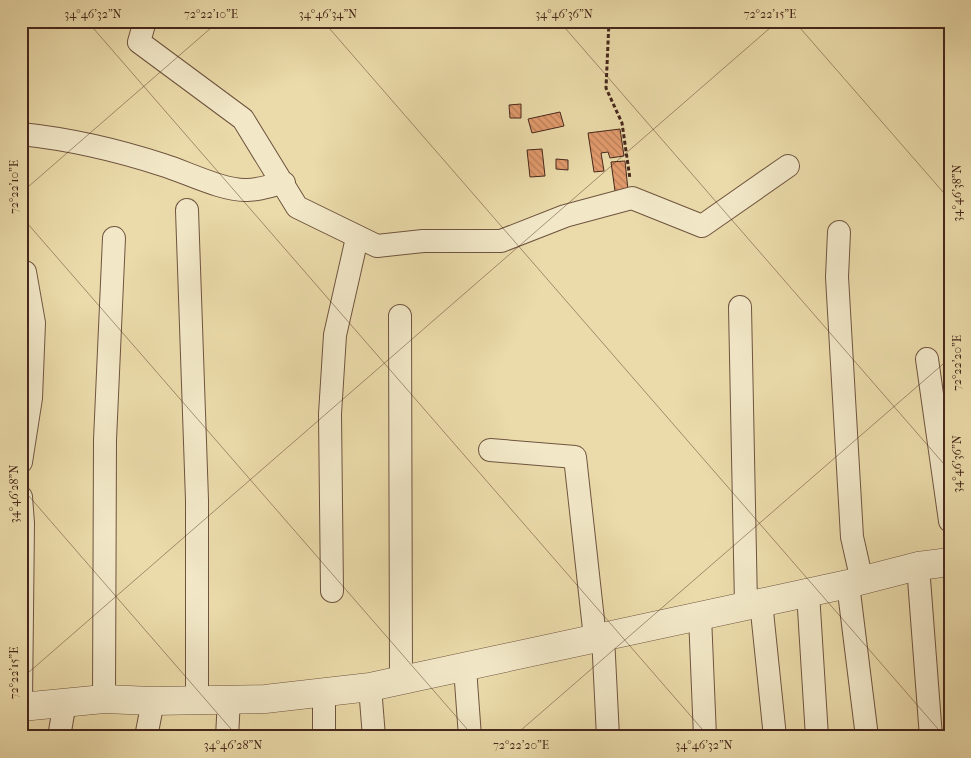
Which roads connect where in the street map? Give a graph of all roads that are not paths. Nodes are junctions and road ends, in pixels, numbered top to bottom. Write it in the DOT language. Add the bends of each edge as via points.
graph roads {
  1 [pos="145,21"];
  2 [pos="21,134"];
  3 [pos="788,166"];
  4 [pos="284,183"];
  5 [pos="187,210"];
  6 [pos="839,232"];
  7 [pos="114,238"];
  8 [pos="357,238"];
  9 [pos="25,272"];
  10 [pos="740,307"];
  11 [pos="400,316"];
  12 [pos="928,359"];
  13 [pos="490,450"];
  14 [pos="21,462"];
  15 [pos="21,497"];
  16 [pos="950,520"];
  17 [pos="950,562"];
  18 [pos="918,566"];
  19 [pos="855,583"];
  20 [pos="332,591"];
  21 [pos="808,593"];
  22 [pos="753,603"];
  23 [pos="700,616"];
  24 [pos="599,637"];
  25 [pos="464,668"];
  26 [pos="401,679"];
  27 [pos="370,687"];
  28 [pos="324,691"];
  29 [pos="104,699"];
  30 [pos="229,699"];
  31 [pos="21,700"];
  32 [pos="197,700"];
  33 [pos="153,701"];
  34 [pos="64,702"];
  35 [pos="21,707"];
  36 [pos="59,737"];
  37 [pos="146,737"];
  38 [pos="227,737"];
  39 [pos="324,737"];
  40 [pos="374,737"];
  41 [pos="470,737"];
  42 [pos="608,737"];
  43 [pos="705,737"];
  44 [pos="776,737"];
  45 [pos="817,737"];
  46 [pos="867,737"];
  47 [pos="931,737"];
  1 -- 4 [label="street" via="139,42 243,119"];
  2 -- 4 [label="street" via="58,138 110,150 212,183 246,190"];
  3 -- 8 [label="street" via="702,226 632,198 565,216 501,241 424,241 377,246"];
  4 -- 8 [label="street" via="297,207"];
  5 -- 32 [label="street" via="197,500"];
  6 -- 19 [label="street" via="837,277"];
  7 -- 29 [label="street" via="105,440"];
  8 -- 20 [label="street" via="335,335 330,414"];
  9 -- 14 [label="street" via="34,322 31,398"];
  10 -- 22 [label="street"];
  11 -- 26 [label="street"];
  12 -- 16 [label="street"];
  13 -- 24 [label="street" via="575,457"];
  15 -- 31 [label="street"];
  17 -- 18 [label="street"];
  18 -- 19 [label="street"];
  18 -- 47 [label="street"];
  19 -- 21 [label="street"];
  19 -- 46 [label="street"];
  21 -- 22 [label="street"];
  21 -- 45 [label="street"];
  22 -- 23 [label="street"];
  22 -- 44 [label="street"];
  23 -- 24 [label="street"];
  23 -- 43 [label="street"];
  24 -- 25 [label="street"];
  24 -- 42 [label="street"];
  25 -- 26 [label="street"];
  25 -- 41 [label="street"];
  26 -- 27 [label="street"];
  27 -- 28 [label="street"];
  27 -- 40 [label="street"];
  28 -- 30 [label="street" via="265,699"];
  28 -- 39 [label="street"];
  29 -- 33 [label="street"];
  29 -- 34 [label="street"];
  30 -- 32 [label="street"];
  30 -- 38 [label="street"];
  32 -- 33 [label="street"];
  33 -- 37 [label="street"];
  34 -- 35 [label="street"];
  34 -- 36 [label="street"];
}
